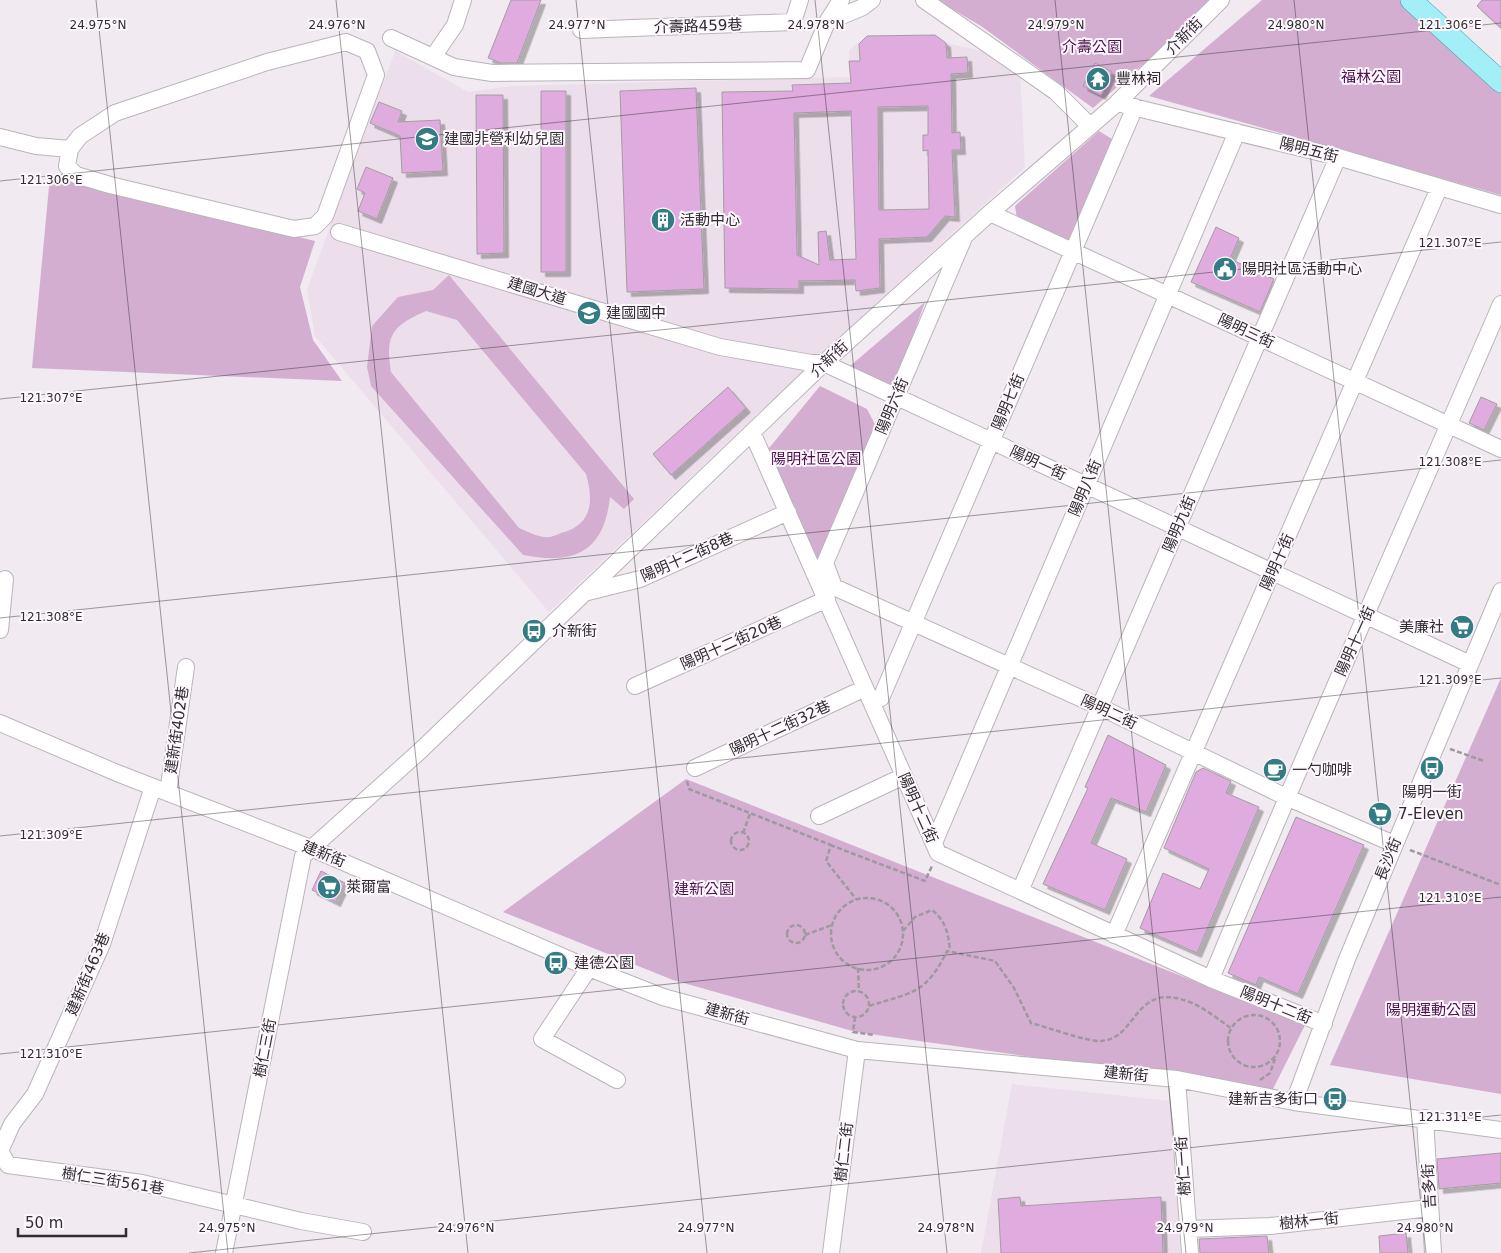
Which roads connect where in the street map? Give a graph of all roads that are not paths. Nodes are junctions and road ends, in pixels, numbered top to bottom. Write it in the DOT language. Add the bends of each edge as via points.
graph roads {
  1 [pos="464,0"];
  2 [pos="800,0"];
  3 [pos="841,0"];
  4 [pos="872,0"];
  5 [pos="924,0"];
  6 [pos="1221,0"];
  7 [pos="1411,0"];
  8 [pos="827,22"];
  9 [pos="581,30"];
  10 [pos="392,38"];
  11 [pos="432,57"];
  12 [pos="1501,82"];
  13 [pos="1116,104"];
  14 [pos="1135,107"];
  15 [pos="1088,127"];
  16 [pos="1237,132"];
  17 [pos="0,137"];
  18 [pos="70,149"];
  19 [pos="1338,157"];
  20 [pos="1439,188"];
  21 [pos="1501,205"];
  22 [pos="990,213"];
  23 [pos="339,232"];
  24 [pos="965,236"];
  25 [pos="1073,251"];
  26 [pos="1168,295"];
  27 [pos="1501,304"];
  28 [pos="1260,337"];
  29 [pos="824,363"];
  30 [pos="1355,381"];
  31 [pos="896,396"];
  32 [pos="1449,425"];
  33 [pos="752,432"];
  34 [pos="992,441"];
  35 [pos="1501,449"];
  36 [pos="1086,485"];
  37 [pos="788,512"];
  38 [pos="1178,528"];
  39 [pos="1272,572"];
  40 [pos="830,576"];
  41 [pos="5,579"];
  42 [pos="1501,591"];
  43 [pos="583,594"];
  44 [pos="827,599"];
  45 [pos="1367,616"];
  46 [pos="913,623"];
  47 [pos="0,630"];
  48 [pos="1470,664"];
  49 [pos="1010,666"];
  50 [pos="186,667"];
  51 [pos="635,686"];
  52 [pos="865,688"];
  53 [pos="881,698"];
  54 [pos="1100,707"];
  55 [pos="0,723"];
  56 [pos="1193,752"];
  57 [pos="695,768"];
  58 [pos="904,776"];
  59 [pos="153,787"];
  60 [pos="168,793"];
  61 [pos="1286,797"];
  62 [pos="819,816"];
  63 [pos="1394,844"];
  64 [pos="314,848"];
  65 [pos="936,848"];
  66 [pos="1020,891"];
  67 [pos="1114,935"];
  68 [pos="589,968"];
  69 [pos="1211,979"];
  70 [pos="1324,1024"];
  71 [pos="857,1050"];
  72 [pos="1177,1079"];
  73 [pos="617,1080"];
  74 [pos="1294,1102"];
  75 [pos="1425,1118"];
  76 [pos="1501,1130"];
  77 [pos="0,1151"];
  78 [pos="233,1206"];
  79 [pos="1430,1208"];
  80 [pos="1188,1229"];
  81 [pos="363,1232"];
  82 [pos="224,1253"];
  83 [pos="831,1253"];
  84 [pos="1190,1253"];
  85 [pos="1433,1253"];
  1 -- 11 [label="street" via="455,25"];
  2 -- 9 [label="street, 介壽路459巷" via="793,22"];
  3 -- 8 [label="street"];
  4 -- 8 [label="street"];
  5 -- 15 [label="street" via="1056,92"];
  6 -- 13 [label="street, 介新街"];
  7 -- 12 [label="main road"];
  8 -- 11 [label="street" via="807,70 492,73 454,67"];
  10 -- 11 [label="street"];
  13 -- 14 [label="street, 陽明五街"];
  13 -- 15 [label="street, 介新街"];
  14 -- 16 [label="street, 陽明五街"];
  14 -- 25 [label="street, 陽明七街"];
  15 -- 22 [label="street, 介新街"];
  16 -- 19 [label="street, 陽明五街"];
  16 -- 26 [label="street, 陽明八街"];
  17 -- 18 [label="street" via="36,146"];
  18 -- 18 [label="street" via="67,166 76,175 294,229 315,226 325,216 376,75 367,51 346,42 267,62 114,113 80,136"];
  19 -- 20 [label="street, 陽明五街"];
  19 -- 28 [label="street, 陽明九街"];
  20 -- 21 [label="street, 陽明五街"];
  20 -- 30 [label="street, 陽明十街"];
  22 -- 24 [label="street, 介新街"];
  22 -- 25 [label="street, 陽明三街"];
  23 -- 29 [label="street, 建國大道" via="720,347"];
  24 -- 29 [label="street, 介新街"];
  24 -- 31 [label="street, 陽明六街"];
  25 -- 26 [label="street, 陽明三街"];
  25 -- 34 [label="street, 陽明七街"];
  26 -- 28 [label="street, 陽明三街"];
  26 -- 36 [label="street, 陽明八街"];
  27 -- 32 [label="street, 陽明十一街"];
  28 -- 30 [label="street, 陽明三街"];
  28 -- 38 [label="street, 陽明九街"];
  29 -- 31 [label="street, 陽明一街"];
  29 -- 33 [label="street, 介新街"];
  30 -- 32 [label="street, 陽明三街"];
  30 -- 39 [label="street, 陽明十街"];
  31 -- 34 [label="street, 陽明一街"];
  31 -- 40 [label="street, 陽明六街" via="825,563"];
  32 -- 35 [label="street, 陽明三街"];
  32 -- 45 [label="street, 陽明十一街"];
  33 -- 37 [label="street, 陽明十二街"];
  33 -- 43 [label="street, 介新街"];
  34 -- 36 [label="street, 陽明一街"];
  34 -- 46 [label="street, 陽明七街"];
  36 -- 38 [label="street, 陽明一街"];
  36 -- 49 [label="street, 陽明八街"];
  37 -- 43 [label="street, 陽明十二街8巷" via="640,579"];
  37 -- 44 [label="street, 陽明十二街"];
  38 -- 39 [label="street, 陽明一街"];
  38 -- 54 [label="street, 陽明九街"];
  39 -- 45 [label="street, 陽明一街"];
  39 -- 56 [label="street, 陽明十街"];
  40 -- 46 [label="street, 陽明二街" via="834,587"];
  41 -- 47 [label="street"];
  42 -- 48 [label="street, 長沙街"];
  43 -- 64 [label="street, 介新街"];
  44 -- 51 [label="street, 陽明十二街20巷"];
  44 -- 52 [label="street, 陽明十二街"];
  45 -- 48 [label="street, 陽明一街"];
  45 -- 61 [label="street, 陽明十一街"];
  46 -- 49 [label="street, 陽明二街"];
  46 -- 53 [label="street, 陽明七街"];
  48 -- 63 [label="street, 長沙街"];
  49 -- 54 [label="street, 陽明二街"];
  49 -- 65 [label="street, 陽明八街"];
  50 -- 60 [label="street, 建新街402巷"];
  52 -- 57 [label="street, 陽明十二街32巷"];
  52 -- 58 [label="street, 陽明十二街"];
  54 -- 56 [label="street, 陽明二街"];
  54 -- 66 [label="street, 陽明九街"];
  55 -- 59 [label="street, 建新街"];
  56 -- 61 [label="street, 陽明二街"];
  56 -- 67 [label="street, 陽明十街"];
  58 -- 62 [label="street"];
  58 -- 65 [label="street, 陽明十二街"];
  59 -- 60 [label="street, 建新街"];
  59 -- 77 [label="street, 建新街463巷" via="102,944 35,1094 12,1124"];
  60 -- 64 [label="street, 建新街"];
  61 -- 63 [label="street, 陽明二街"];
  61 -- 69 [label="street, 陽明十一街"];
  63 -- 70 [label="street, 長沙街"];
  64 -- 68 [label="street, 建新街"];
  64 -- 78 [label="street, 樹仁三街" via="303,856"];
  65 -- 66 [label="street, 陽明十二街"];
  66 -- 67 [label="street, 陽明十二街"];
  67 -- 69 [label="street, 陽明十二街"];
  68 -- 71 [label="street, 建新街" via="663,997"];
  68 -- 73 [label="street" via="542,1039"];
  69 -- 70 [label="street, 陽明十二街"];
  70 -- 74 [label="street, 長沙街"];
  71 -- 72 [label="street, 建新街"];
  71 -- 83 [label="street, 樹仁二街"];
  72 -- 74 [label="street, 建新街"];
  72 -- 80 [label="street, 樹仁一街"];
  74 -- 75 [label="street, 建新街"];
  75 -- 76 [label="street, 建新街"];
  75 -- 79 [label="street, 吉多街"];
  77 -- 78 [label="street, 樹仁三街561巷" via="8,1165 142,1183"];
  78 -- 81 [label="street"];
  78 -- 82 [label="street, 樹仁三街"];
  79 -- 80 [label="street, 樹林一街" via="1270,1226"];
  79 -- 85 [label="street, 吉多街"];
  80 -- 84 [label="street, 樹仁一街"];
}
